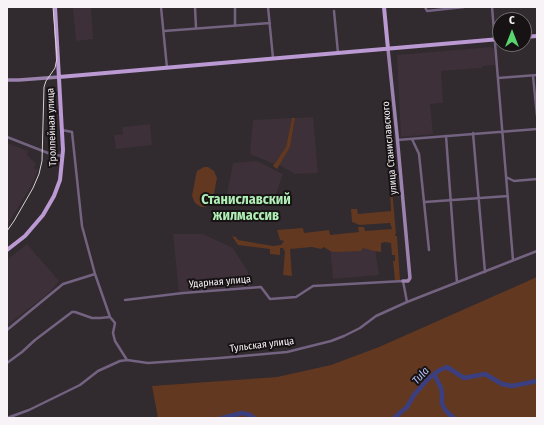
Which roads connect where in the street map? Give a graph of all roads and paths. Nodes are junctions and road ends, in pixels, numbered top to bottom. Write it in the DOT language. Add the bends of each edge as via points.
graph roads {
  1 [pos="55,7"];
  2 [pos="161,7"];
  3 [pos="195,7"];
  4 [pos="235,7"];
  5 [pos="268,7"];
  6 [pos="384,7"];
  7 [pos="425,7"];
  8 [pos="459,7"];
  9 [pos="464,7"];
  10 [pos="334,11"];
  11 [pos="270,23"];
  12 [pos="236,26"];
  13 [pos="196,29"];
  14 [pos="164,31"];
  15 [pos="492,39"];
  16 [pos="388,49"];
  17 [pos="496,52"];
  18 [pos="338,53"];
  19 [pos="273,60"];
  20 [pos="167,69"];
  21 [pos="535,75"];
  22 [pos="59,77"];
  23 [pos="498,78"];
  24 [pos="7,80"];
  25 [pos="537,116"];
  26 [pos="537,129"];
  27 [pos="62,130"];
  28 [pos="502,131"];
  29 [pos="473,133"];
  30 [pos="446,136"];
  31 [pos="7,137"];
  32 [pos="398,140"];
  33 [pos="412,140"];
  34 [pos="63,156"];
  35 [pos="506,177"];
  36 [pos="537,179"];
  37 [pos="508,196"];
  38 [pos="478,198"];
  39 [pos="451,200"];
  40 [pos="425,202"];
  41 [pos="7,250"];
  42 [pos="429,250"];
  43 [pos="537,251"];
  44 [pos="513,260"];
  45 [pos="485,272"];
  46 [pos="95,274"];
  47 [pos="403,281"];
  48 [pos="457,282"];
  49 [pos="125,300"];
  50 [pos="407,302"];
  51 [pos="110,317"];
  52 [pos="7,330"];
  53 [pos="127,360"];
  54 [pos="7,363"];
  55 [pos="7,418"];
  1 -- 22 [label="main road, Троллейная улица"];
  2 -- 14 [label="street"];
  3 -- 13 [label="street"];
  4 -- 12 [label="street"];
  5 -- 11 [label="street"];
  6 -- 16 [label="main road, улица Станиславского"];
  7 -- 8 [label="street" via="427,11"];
  8 -- 9 [label="street"];
  10 -- 18 [label="street"];
  11 -- 12 [label="street"];
  11 -- 19 [label="street"];
  12 -- 13 [label="street"];
  13 -- 14 [label="street"];
  14 -- 20 [label="street"];
  15 -- 16 [label="main road"];
  16 -- 18 [label="main road"];
  16 -- 32 [label="street, улица Станиславского"];
  17 -- 23 [label="street"];
  18 -- 19 [label="main road"];
  19 -- 20 [label="main road"];
  20 -- 22 [label="main road"];
  21 -- 23 [label="street"];
  21 -- 25 [label="street"];
  22 -- 24 [label="street"];
  22 -- 27 [label="main road, Троллейная улица"];
  23 -- 28 [label="street"];
  26 -- 28 [label="street"];
  27 -- 34 [label="main road, Троллейная улица"];
  27 -- 46 [label="street" via="72,132 82,226"];
  28 -- 29 [label="street"];
  28 -- 35 [label="street"];
  29 -- 30 [label="street"];
  29 -- 38 [label="street"];
  30 -- 33 [label="street"];
  30 -- 39 [label="street"];
  31 -- 34 [label="street"];
  32 -- 33 [label="street"];
  32 -- 47 [label="street, улица Станиславского" via="410,278"];
  33 -- 40 [label="street" via="419,154"];
  34 -- 41 [label="main road, Троллейная улица" via="60,180 50,204 34,226"];
  35 -- 36 [label="street" via="514,181"];
  35 -- 37 [label="street"];
  37 -- 38 [label="street"];
  37 -- 44 [label="street"];
  38 -- 39 [label="street"];
  38 -- 45 [label="street"];
  39 -- 40 [label="street"];
  39 -- 48 [label="street"];
  40 -- 42 [label="street"];
  43 -- 44 [label="street, Тульская улица"];
  44 -- 45 [label="street, Тульская улица"];
  45 -- 48 [label="street, Тульская улица"];
  46 -- 51 [label="street"];
  46 -- 52 [label="street" via="63,284"];
  47 -- 49 [label="street, Ударная улица" via="313,286 296,297 270,299 261,286"];
  47 -- 50 [label="street"];
  48 -- 50 [label="street, Тульская улица"];
  50 -- 53 [label="street, Тульская улица" via="376,316 344,336 287,352 180,362 148,363"];
  51 -- 53 [label="street" via="115,322 115,341"];
  51 -- 54 [label="street" via="92,318 72,312"];
  53 -- 55 [label="street, Тульская улица" via="108,366 80,385"];
}
